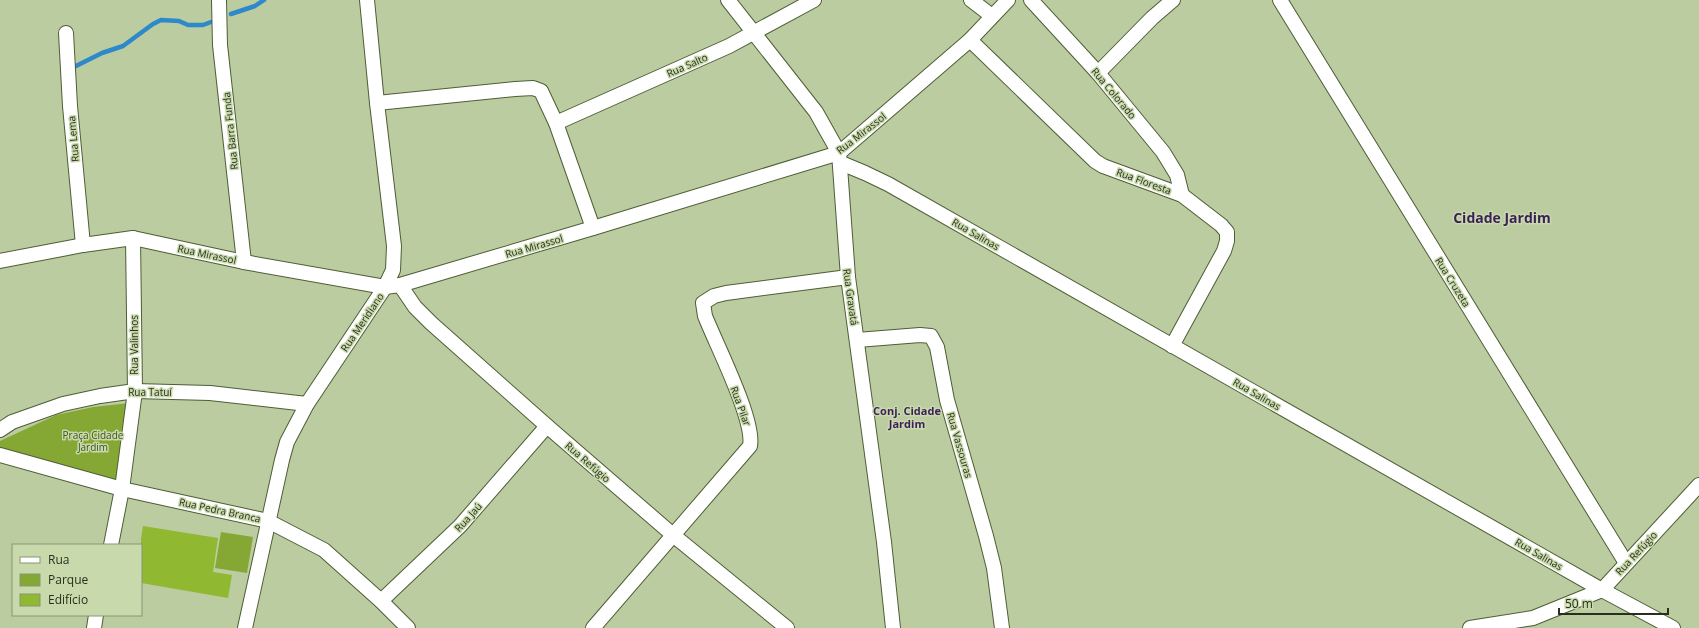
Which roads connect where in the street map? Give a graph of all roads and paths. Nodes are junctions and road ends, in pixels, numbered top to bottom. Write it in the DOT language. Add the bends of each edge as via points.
graph roads {
  1 [pos="219,0"];
  2 [pos="367,0"];
  3 [pos="728,0"];
  4 [pos="814,0"];
  5 [pos="971,0"];
  6 [pos="1008,0"];
  7 [pos="1031,0"];
  8 [pos="1173,0"];
  9 [pos="1280,0"];
  10 [pos="992,16"];
  11 [pos="66,33"];
  12 [pos="753,33"];
  13 [pos="970,40"];
  14 [pos="1098,73"];
  15 [pos="377,103"];
  16 [pos="556,123"];
  17 [pos="840,158"];
  18 [pos="1182,195"];
  19 [pos="593,228"];
  20 [pos="133,238"];
  21 [pos="83,245"];
  22 [pos="0,261"];
  23 [pos="244,262"];
  24 [pos="848,277"];
  25 [pos="400,285"];
  26 [pos="385,287"];
  27 [pos="857,340"];
  28 [pos="1172,346"];
  29 [pos="135,391"];
  30 [pos="307,404"];
  31 [pos="547,426"];
  32 [pos="0,430"];
  33 [pos="0,455"];
  34 [pos="1699,485"];
  35 [pos="122,489"];
  36 [pos="268,521"];
  37 [pos="673,535"];
  38 [pos="111,544"];
  39 [pos="1626,563"];
  40 [pos="1602,590"];
  41 [pos="381,601"];
  42 [pos="96,616"];
  43 [pos="94,628"];
  44 [pos="245,628"];
  45 [pos="408,628"];
  46 [pos="593,628"];
  47 [pos="787,628"];
  48 [pos="893,628"];
  49 [pos="1002,628"];
  50 [pos="1470,628"];
  51 [pos="1673,628"];
  1 -- 23 [label="street, Rua Barra Funda" via="220,45"];
  2 -- 15 [label="street, Rua Meridiano"];
  3 -- 12 [label="street, Rua Gravatá"];
  4 -- 12 [label="street, Rua Salto"];
  5 -- 10 [label="street"];
  6 -- 10 [label="street, Rua Mirassol"];
  7 -- 14 [label="street, Rua Colorado"];
  8 -- 14 [label="street"];
  9 -- 39 [label="street, Rua Cruzeta"];
  10 -- 13 [label="street, Rua Mirassol"];
  11 -- 21 [label="street, Rua Lema"];
  12 -- 16 [label="street, Rua Salto" via="711,55"];
  12 -- 17 [label="street, Rua Gravatá" via="816,112"];
  13 -- 17 [label="street, Rua Mirassol"];
  13 -- 18 [label="street, Rua Floresta" via="1094,161"];
  14 -- 18 [label="street, Rua Colorado" via="1173,166"];
  15 -- 16 [label="street" via="533,88 542,91"];
  15 -- 26 [label="street, Rua Meridiano" via="394,246 393,270"];
  16 -- 19 [label="street"];
  17 -- 19 [label="street, Rua Mirassol"];
  17 -- 24 [label="street, Rua Gravatá"];
  17 -- 28 [label="street, Rua Salinas"];
  18 -- 28 [label="street, Rua Floresta" via="1221,225 1227,232 1227,241"];
  19 -- 25 [label="street, Rua Mirassol"];
  20 -- 21 [label="street, Rua Mirassol"];
  20 -- 23 [label="street, Rua Mirassol"];
  20 -- 29 [label="street, Rua Valinhos"];
  21 -- 22 [label="street, Rua Mirassol"];
  23 -- 26 [label="street, Rua Mirassol"];
  24 -- 27 [label="street, Rua Gravatá"];
  24 -- 37 [label="street, Rua Pilar" via="726,293 714,296 703,303 705,316 742,403 751,439 750,446 743,455"];
  25 -- 26 [label="street, Rua Mirassol"];
  25 -- 31 [label="street, Rua Refúgio" via="411,302 431,323"];
  26 -- 30 [label="street, Rua Meridiano"];
  27 -- 48 [label="street, Rua Gravatá"];
  27 -- 49 [label="street, Rua Vassouras" via="920,335 930,336 935,342 947,400 994,568"];
  28 -- 40 [label="street, Rua Salinas"];
  29 -- 30 [label="street, Rua Tatuí" via="210,394"];
  29 -- 32 [label="street, Rua Tatuí" via="63,404 12,422"];
  29 -- 35 [label="street, Rua Valinhos"];
  30 -- 36 [label="street, Rua Meridiano" via="288,442"];
  31 -- 37 [label="street, Rua Refúgio"];
  31 -- 41 [label="street, Rua Jaú" via="460,526"];
  33 -- 35 [label="street, Rua Pedra Branca"];
  34 -- 39 [label="street, Rua Refúgio"];
  35 -- 36 [label="street, Rua Pedra Branca"];
  35 -- 38 [label="street, Rua Valinhos"];
  36 -- 41 [label="street, Rua Pedra Branca" via="324,550"];
  36 -- 44 [label="street, Rua Meridiano"];
  37 -- 46 [label="street, Rua Pilar"];
  37 -- 47 [label="street, Rua Refúgio"];
  39 -- 40 [label="street, Rua Refúgio"];
  40 -- 50 [label="street, Rua Refúgio" via="1533,618"];
  40 -- 51 [label="street, Rua Salinas"];
  41 -- 45 [label="street, Rua Pedra Branca"];
  42 -- 43 [label="street"];
}
